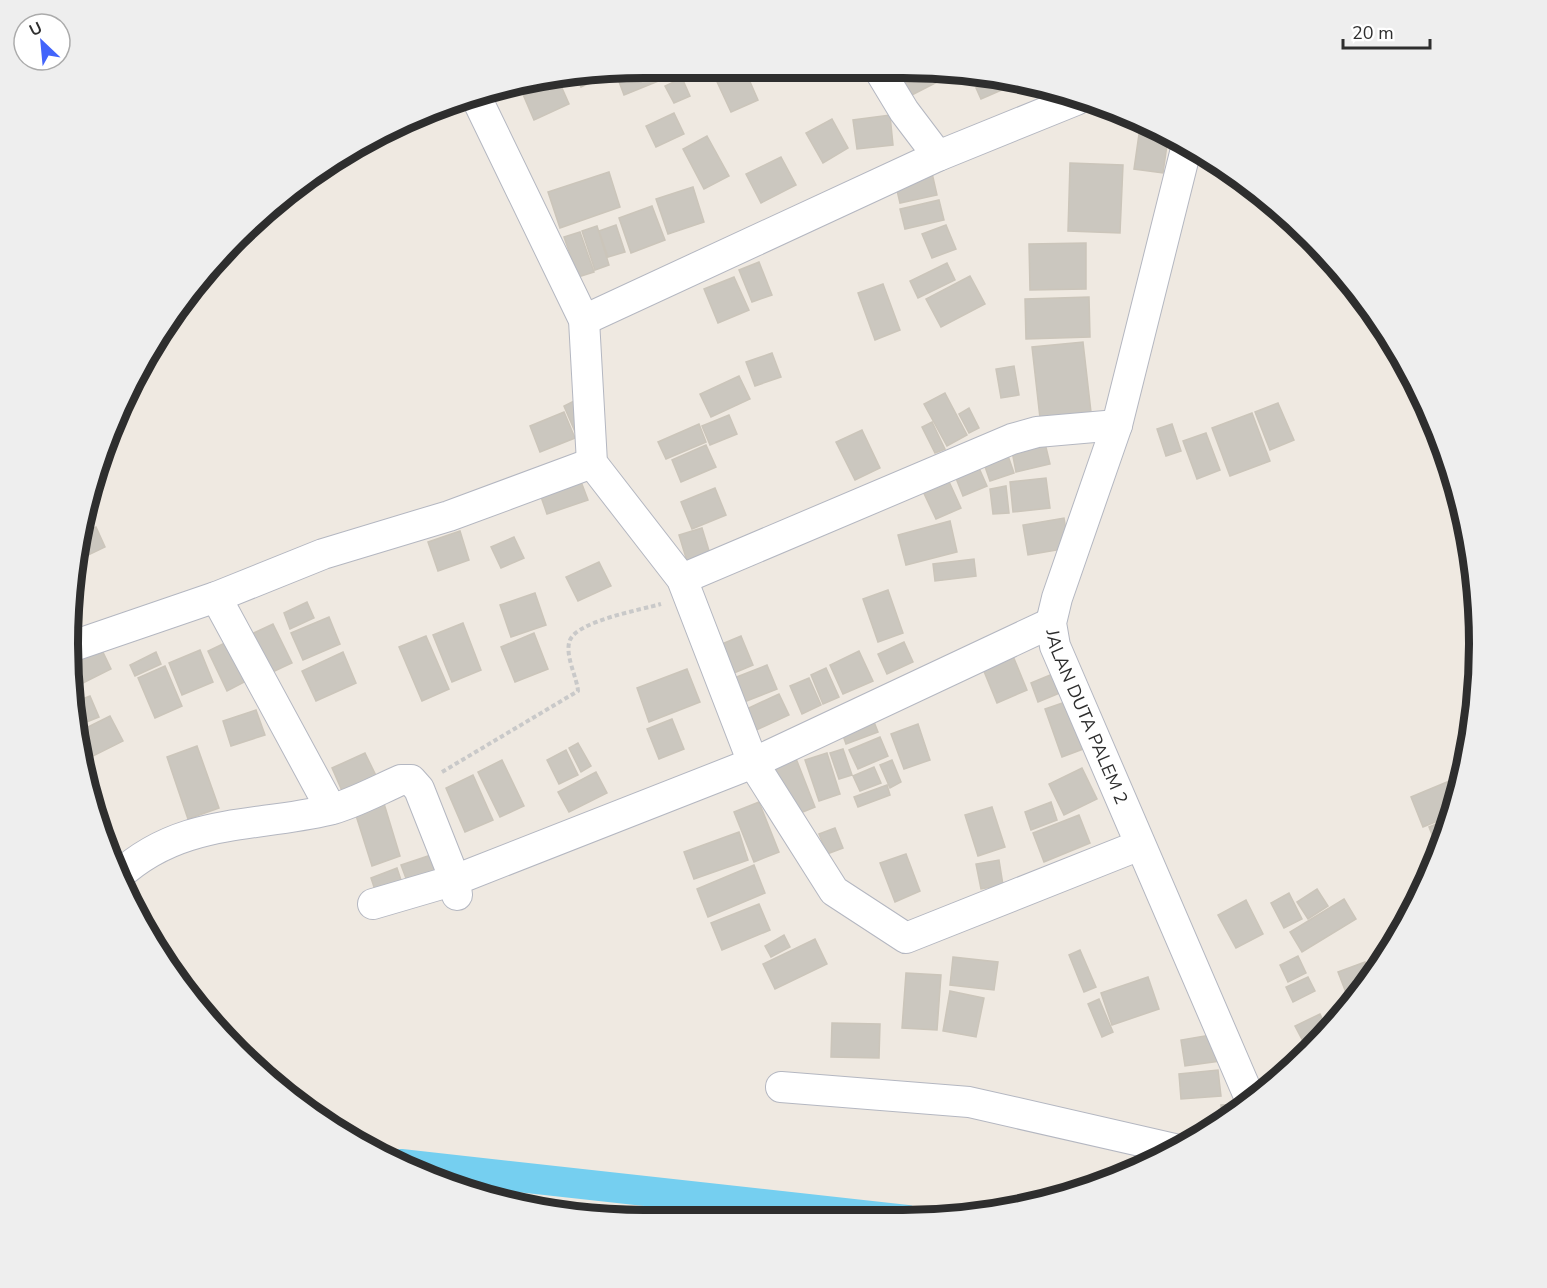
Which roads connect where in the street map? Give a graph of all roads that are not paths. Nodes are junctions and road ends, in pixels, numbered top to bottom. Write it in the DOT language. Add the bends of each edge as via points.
graph roads {
  1 [pos="884,78"];
  2 [pos="479,103"];
  3 [pos="1069,103"];
  4 [pos="1185,153"];
  5 [pos="939,156"];
  6 [pos="584,320"];
  7 [pos="1117,425"];
  8 [pos="592,463"];
  9 [pos="685,587"];
  10 [pos="216,597"];
  11 [pos="1051,622"];
  12 [pos="78,644"];
  13 [pos="753,763"];
  14 [pos="331,809"];
  15 [pos="1140,845"];
  16 [pos="125,870"];
  17 [pos="456,888"];
  18 [pos="373,904"];
  19 [pos="781,1087"];
  20 [pos="1248,1093"];
  21 [pos="1163,1146"];
  1 -- 5 [label="street"];
  2 -- 6 [label="street"];
  3 -- 5 [label="street"];
  4 -- 7 [label="street, JALAN DUTA PALEM 2"];
  5 -- 6 [label="street"];
  6 -- 8 [label="street"];
  7 -- 9 [label="street" via="1036,432 1012,439"];
  7 -- 11 [label="street, JALAN DUTA PALEM 2"];
  8 -- 9 [label="street"];
  8 -- 10 [label="street" via="449,516 323,554"];
  9 -- 13 [label="street"];
  10 -- 12 [label="street"];
  10 -- 14 [label="street"];
  11 -- 13 [label="street"];
  11 -- 15 [label="street, JALAN DUTA PALEM 2" via="1055,646"];
  13 -- 15 [label="street" via="834,891 906,938"];
  13 -- 17 [label="street"];
  14 -- 16 [label="street" via="190,833"];
  14 -- 17 [label="street" via="401,780 411,780 419,789"];
  15 -- 20 [label="street, JALAN DUTA PALEM 2"];
  17 -- 18 [label="street"];
  19 -- 21 [label="street" via="969,1102"];
}
